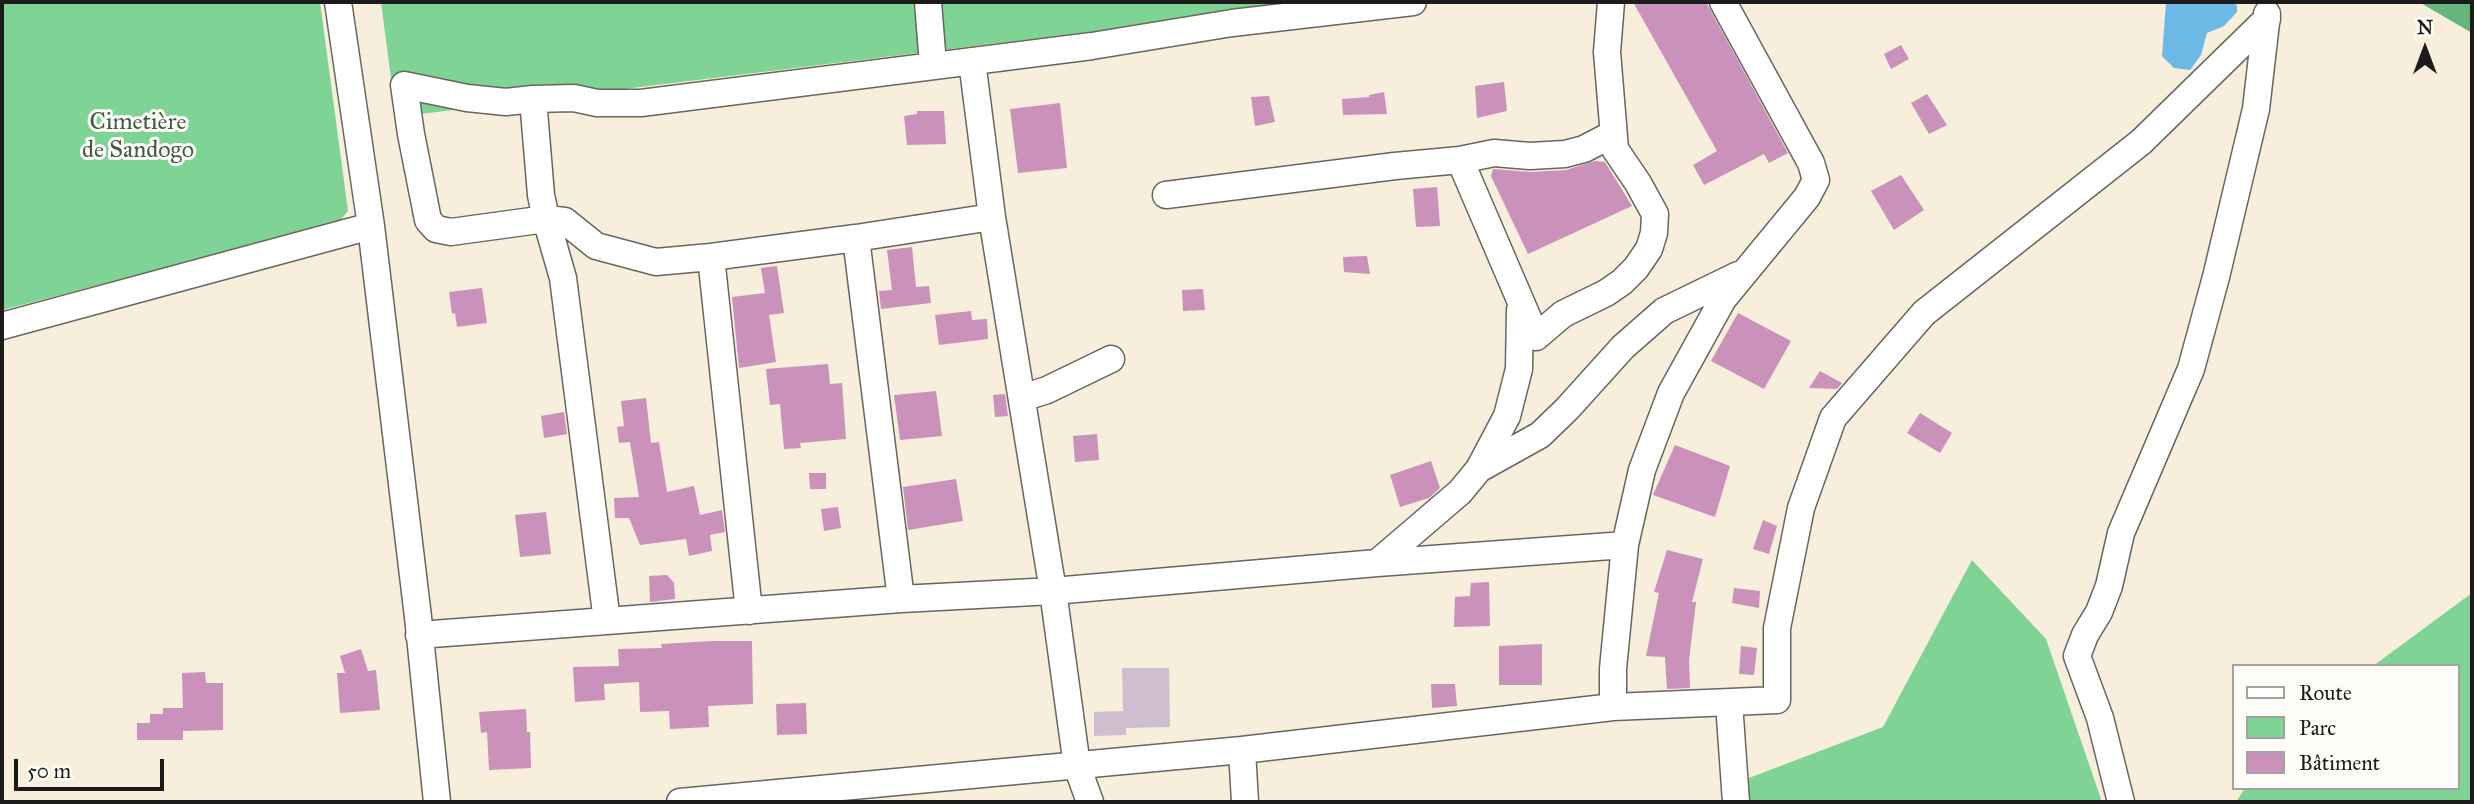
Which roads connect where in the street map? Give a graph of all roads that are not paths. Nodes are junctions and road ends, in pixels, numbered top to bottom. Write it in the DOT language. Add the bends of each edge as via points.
graph roads {
  1 [pos="338,2"];
  2 [pos="928,2"];
  3 [pos="1284,2"];
  4 [pos="1413,2"];
  5 [pos="1611,2"];
  6 [pos="1723,2"];
  7 [pos="2267,10"];
  8 [pos="1232,23"];
  9 [pos="972,61"];
  10 [pos="933,65"];
  11 [pos="533,99"];
  12 [pos="1613,134"];
  13 [pos="1460,160"];
  14 [pos="1166,195"];
  15 [pos="992,217"];
  16 [pos="546,219"];
  17 [pos="371,226"];
  18 [pos="856,238"];
  19 [pos="711,257"];
  20 [pos="1746,271"];
  21 [pos="1520,300"];
  22 [pos="2,326"];
  23 [pos="1111,359"];
  24 [pos="1022,398"];
  25 [pos="1479,469"];
  26 [pos="1625,545"];
  27 [pos="1377,563"];
  28 [pos="1053,592"];
  29 [pos="901,599"];
  30 [pos="749,611"];
  31 [pos="607,621"];
  32 [pos="419,635"];
  33 [pos="1730,703"];
  34 [pos="1613,707"];
  35 [pos="1242,750"];
  36 [pos="1077,766"];
  37 [pos="437,802"];
  38 [pos="680,802"];
  39 [pos="1090,802"];
  40 [pos="1245,802"];
  41 [pos="1736,802"];
  42 [pos="2121,802"];
  1 -- 17 [label="street"];
  2 -- 10 [label="street"];
  3 -- 8 [label="street" via="1280,8"];
  4 -- 8 [label="street"];
  5 -- 12 [label="street" via="1607,52"];
  6 -- 20 [label="street" via="1811,163 1815,180 1807,197"];
  7 -- 33 [label="street" via="2141,142 1924,313 1833,418 1801,508 1777,628 1777,700"];
  7 -- 42 [label="street" via="2256,109 2191,369 2121,533 2109,586 2077,656 2100,718"];
  8 -- 9 [label="street"];
  9 -- 10 [label="street"];
  9 -- 15 [label="street"];
  10 -- 11 [label="street" via="640,103"];
  11 -- 16 [label="street"];
  11 -- 16 [label="street" via="506,103 404,85 421,192 428,220 436,229 451,232"];
  12 -- 13 [label="street" via="1565,154 1494,153"];
  12 -- 21 [label="street" via="1615,149 1655,214 1649,249 1622,282 1563,314 1536,337"];
  13 -- 14 [label="street"];
  13 -- 21 [label="street"];
  15 -- 18 [label="street"];
  15 -- 24 [label="street"];
  16 -- 19 [label="street" via="565,221 597,246 656,262"];
  16 -- 31 [label="street" via="563,278"];
  17 -- 22 [label="street"];
  17 -- 32 [label="street"];
  18 -- 19 [label="street"];
  18 -- 29 [label="street"];
  19 -- 30 [label="street"];
  20 -- 25 [label="street" via="1664,311 1623,347 1540,435"];
  20 -- 26 [label="street" via="1723,299 1671,393 1643,470"];
  21 -- 25 [label="street" via="1519,369 1507,416"];
  23 -- 24 [label="street"];
  24 -- 28 [label="street"];
  25 -- 27 [label="street" via="1460,492"];
  26 -- 27 [label="street"];
  26 -- 34 [label="street"];
  27 -- 28 [label="street"];
  28 -- 29 [label="street"];
  28 -- 36 [label="street"];
  29 -- 30 [label="street"];
  30 -- 31 [label="street"];
  31 -- 32 [label="street"];
  32 -- 37 [label="street"];
  33 -- 34 [label="street"];
  33 -- 41 [label="street"];
  34 -- 35 [label="street"];
  35 -- 36 [label="street"];
  35 -- 40 [label="street"];
  36 -- 38 [label="street"];
  36 -- 39 [label="street"];
}
